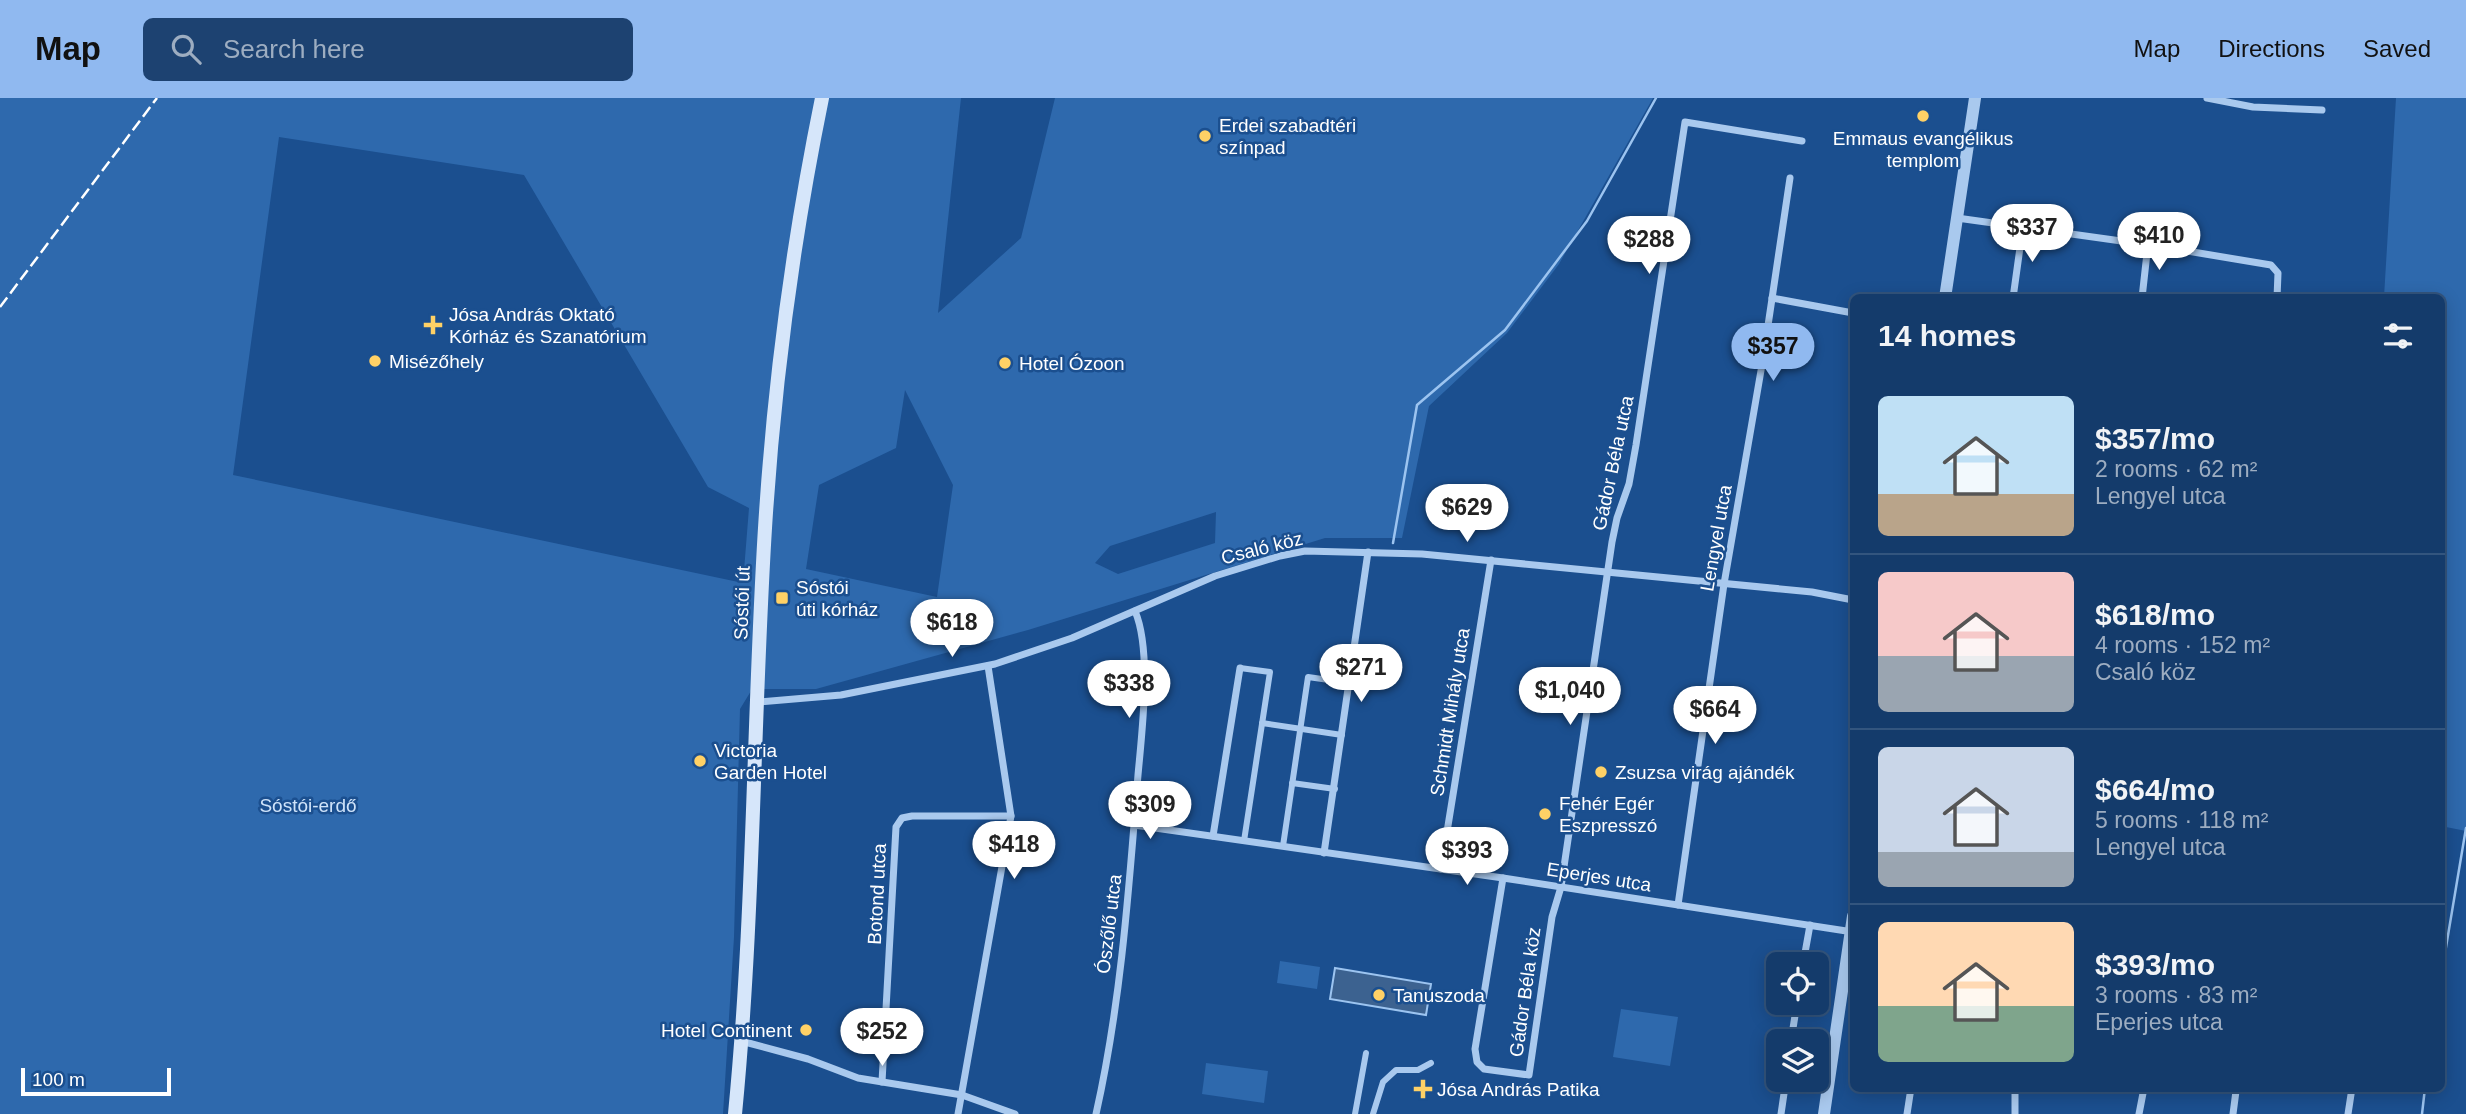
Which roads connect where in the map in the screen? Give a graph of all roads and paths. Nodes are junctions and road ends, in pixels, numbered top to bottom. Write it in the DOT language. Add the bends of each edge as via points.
graph roads {
  1 [pos="822,98"];
  2 [pos="1975,98"];
  3 [pos="2207,98"];
  4 [pos="2254,98"];
  5 [pos="2253,107"];
  6 [pos="2322,110"];
  7 [pos="1802,141"];
  8 [pos="1790,178"];
  9 [pos="1957,218"];
  10 [pos="2023,226"];
  11 [pos="2148,244"];
  12 [pos="1946,294"];
  13 [pos="2014,294"];
  14 [pos="2142,294"];
  15 [pos="2277,294"];
  16 [pos="1772,298"];
  17 [pos="1850,312"];
  18 [pos="1368,552"];
  19 [pos="1491,560"];
  20 [pos="1608,570"];
  21 [pos="1724,584"];
  22 [pos="1850,594"];
  23 [pos="1835,595"];
  24 [pos="1850,599"];
  25 [pos="1135,611"];
  26 [pos="988,666"];
  27 [pos="1241,668"];
  28 [pos="1350,683"];
  29 [pos="758,702"];
  30 [pos="1262,723"];
  31 [pos="1300,729"];
  32 [pos="1342,735"];
  33 [pos="1292,783"];
  34 [pos="1335,789"];
  35 [pos="1011,816"];
  36 [pos="1135,825"];
  37 [pos="1213,836"];
  38 [pos="1244,841"];
  39 [pos="1283,846"];
  40 [pos="1324,853"];
  41 [pos="1441,869"];
  42 [pos="1503,878"];
  43 [pos="1560,887"];
  44 [pos="1678,905"];
  45 [pos="1810,925"];
  46 [pos="1850,932"];
  47 [pos="1850,945"];
  48 [pos="1805,952"];
  49 [pos="741,1041"];
  50 [pos="1366,1053"];
  51 [pos="1430,1063"];
  52 [pos="882,1082"];
  53 [pos="1784,1092"];
  54 [pos="1910,1092"];
  55 [pos="2015,1092"];
  56 [pos="2143,1092"];
  57 [pos="2236,1092"];
  58 [pos="2351,1092"];
  59 [pos="962,1095"];
  60 [pos="735,1114"];
  61 [pos="958,1114"];
  62 [pos="1016,1114"];
  63 [pos="1096,1114"];
  64 [pos="1355,1114"];
  65 [pos="1373,1114"];
  66 [pos="1781,1114"];
  67 [pos="1825,1114"];
  68 [pos="1907,1114"];
  69 [pos="2015,1114"];
  70 [pos="2139,1114"];
  71 [pos="2233,1114"];
  72 [pos="2348,1114"];
  1 -- 29 [label="main road, Sóstói út" via="794,249 775,406"];
  2 -- 9 [label="street"];
  3 -- 5 [label="street"];
  4 -- 5 [label="street"];
  5 -- 6 [label="street"];
  7 -- 20 [label="street, Gádor Béla utca" via="1685,122 1636,445"];
  8 -- 16 [label="street, Lengyel utca"];
  9 -- 10 [label="street"];
  9 -- 12 [label="street"];
  10 -- 11 [label="street"];
  10 -- 13 [label="street"];
  11 -- 14 [label="street"];
  11 -- 15 [label="street" via="2271,265 2278,272"];
  16 -- 17 [label="street"];
  16 -- 21 [label="street, Lengyel utca"];
  18 -- 19 [label="street, Csaló köz"];
  18 -- 25 [label="street, Csaló köz" via="1306,551 1280,556 1215,576"];
  18 -- 28 [label="street"];
  19 -- 20 [label="street, Csaló köz"];
  19 -- 41 [label="street, Schmidt Mihály utca"];
  20 -- 21 [label="street, Csaló köz"];
  20 -- 43 [label="street, Gádor Béla utca"];
  21 -- 23 [label="street, Csaló köz"];
  21 -- 44 [label="street, Lengyel utca"];
  22 -- 23 [label="street, Csaló köz"];
  23 -- 24 [label="street, Csaló köz"];
  25 -- 26 [label="street, Csaló köz"];
  25 -- 36 [label="street, Ószőlő utca" via="1142,634 1144,702"];
  26 -- 29 [label="street, Csaló köz" via="841,695"];
  26 -- 35 [label="street"];
  27 -- 30 [label="street" via="1270,672"];
  27 -- 37 [label="street"];
  28 -- 31 [label="street" via="1308,677"];
  28 -- 32 [label="street"];
  29 -- 49 [label="main road, Sóstói út"];
  30 -- 31 [label="street"];
  30 -- 38 [label="street"];
  31 -- 32 [label="street"];
  31 -- 33 [label="street"];
  32 -- 34 [label="street"];
  33 -- 34 [label="street"];
  33 -- 39 [label="street"];
  34 -- 40 [label="street"];
  35 -- 52 [label="street, Botond utca" via="912,816 902,818 896,827"];
  35 -- 59 [label="street"];
  36 -- 37 [label="street, Eperjes utca"];
  36 -- 63 [label="street, Ószőlő utca" via="1129,904"];
  37 -- 38 [label="street, Eperjes utca"];
  38 -- 39 [label="street, Eperjes utca"];
  39 -- 40 [label="street, Eperjes utca"];
  40 -- 41 [label="street, Eperjes utca"];
  41 -- 42 [label="street, Eperjes utca"];
  42 -- 43 [label="street, Eperjes utca"];
  42 -- 43 [label="street, Gádor Béla köz" via="1475,1049 1477,1062 1484,1069 1529,1075"];
  43 -- 44 [label="street, Eperjes utca"];
  44 -- 45 [label="street, Eperjes utca"];
  45 -- 46 [label="street, Eperjes utca"];
  45 -- 48 [label="street"];
  47 -- 67 [label="street"];
  49 -- 52 [label="street"];
  49 -- 60 [label="main road, Sóstói út"];
  50 -- 64 [label="street"];
  51 -- 65 [label="street" via="1418,1070 1396,1070 1389,1076"];
  52 -- 59 [label="street"];
  53 -- 66 [label="street"];
  54 -- 68 [label="street"];
  55 -- 69 [label="street"];
  56 -- 70 [label="street"];
  57 -- 71 [label="street"];
  58 -- 72 [label="street"];
  59 -- 61 [label="street"];
  59 -- 62 [label="street"];
}
